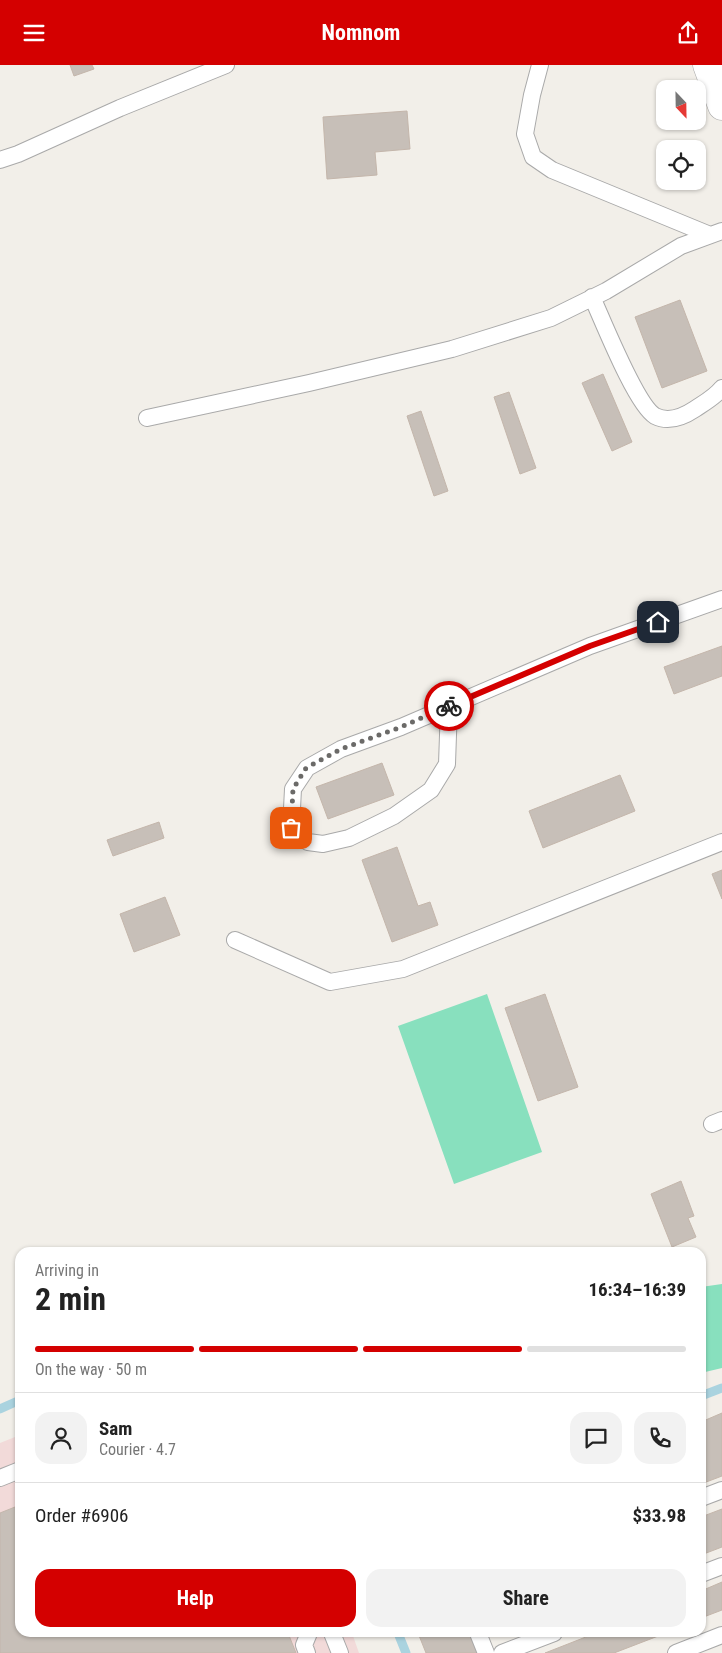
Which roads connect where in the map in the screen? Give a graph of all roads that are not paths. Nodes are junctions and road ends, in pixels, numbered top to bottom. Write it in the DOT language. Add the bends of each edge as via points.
graph roads {
  1 [pos="226,65"];
  2 [pos="540,65"];
  3 [pos="713,71"];
  4 [pos="722,106"];
  5 [pos="0,160"];
  6 [pos="716,233"];
  7 [pos="592,297"];
  8 [pos="722,388"];
  9 [pos="147,418"];
  10 [pos="722,599"];
  11 [pos="449,706"];
  12 [pos="722,842"];
  13 [pos="235,940"];
  14 [pos="15,1472"];
  15 [pos="0,1479"];
  16 [pos="722,1490"];
  17 [pos="706,1496"];
  18 [pos="722,1566"];
  19 [pos="706,1572"];
  20 [pos="722,1635"];
  21 [pos="307,1637"];
  22 [pos="334,1637"];
  23 [pos="480,1637"];
  24 [pos="544,1637"];
  25 [pos="307,1653"];
  26 [pos="340,1653"];
  27 [pos="486,1653"];
  28 [pos="502,1653"];
  29 [pos="676,1653"];
  1 -- 5 [label="lane"];
  2 -- 6 [label="lane" via="525,134 533,157 552,169"];
  3 -- 4 [label="street"];
  6 -- 7 [label="lane" via="681,246"];
  7 -- 8 [label="lane" via="637,395 654,415 669,420 684,417"];
  7 -- 9 [label="lane" via="551,318 452,349"];
  10 -- 11 [label="lane" via="590,646"];
  11 -- 11 [label="lane" via="341,749 306,768 293,789 291,828 308,842 323,844 349,838 394,816 431,790 447,763"];
  12 -- 13 [label="lane" via="403,969 330,982"];
  14 -- 15 [label="lane"];
  16 -- 17 [label="lane"];
  18 -- 19 [label="lane"];
  20 -- 29 [label="lane"];
  21 -- 25 [label="lane" via="304,1645"];
  22 -- 26 [label="lane"];
  23 -- 27 [label="lane"];
  24 -- 28 [label="lane"];
}
